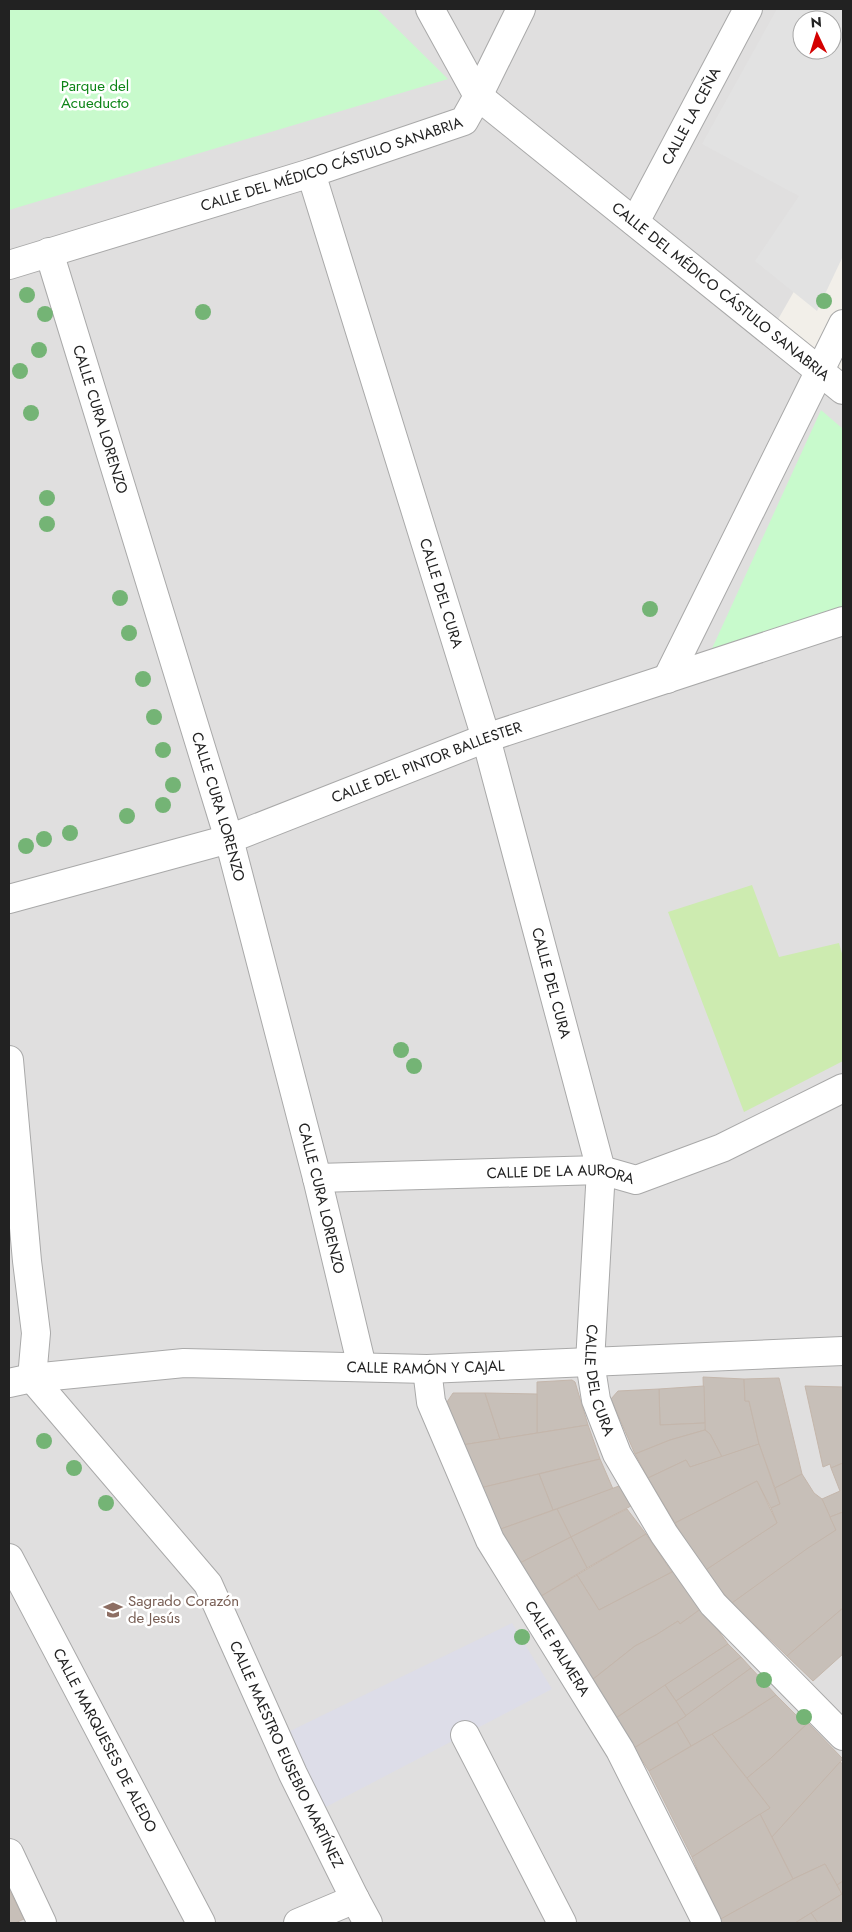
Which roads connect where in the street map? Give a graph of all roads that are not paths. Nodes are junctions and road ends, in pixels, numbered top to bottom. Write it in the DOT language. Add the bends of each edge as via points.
graph roads {
  1 [pos="430,9"];
  2 [pos="521,9"];
  3 [pos="748,9"];
  4 [pos="478,96"];
  5 [pos="311,173"];
  6 [pos="635,222"];
  7 [pos="49,252"];
  8 [pos="9,264"];
  9 [pos="843,324"];
  10 [pos="819,371"];
  11 [pos="843,390"];
  12 [pos="843,621"];
  13 [pos="668,678"];
  14 [pos="486,738"];
  15 [pos="229,839"];
  16 [pos="9,899"];
  17 [pos="9,1060"];
  18 [pos="843,1088"];
  19 [pos="601,1170"];
  20 [pos="316,1178"];
  21 [pos="843,1351"];
  22 [pos="590,1362"];
  23 [pos="362,1367"];
  24 [pos="426,1369"];
  25 [pos="20,1381"];
  26 [pos="9,1558"];
  27 [pos="465,1735"];
  28 [pos="843,1736"];
  29 [pos="9,1853"];
  30 [pos="354,1899"];
  31 [pos="42,1923"];
  32 [pos="201,1923"];
  33 [pos="298,1923"];
  34 [pos="368,1923"];
  35 [pos="562,1923"];
  36 [pos="707,1923"];
  1 -- 4 [label="street"];
  2 -- 4 [label="street"];
  3 -- 6 [label="street, CALLE LA CEÑA"];
  4 -- 5 [label="street, CALLE DEL MÉDICO CÁSTULO SANABRIA" via="464,121"];
  4 -- 6 [label="street, CALLE DEL MÉDICO CÁSTULO SANABRIA"];
  5 -- 7 [label="street, CALLE DEL MÉDICO CÁSTULO SANABRIA"];
  5 -- 14 [label="street, CALLE DEL CURA"];
  6 -- 10 [label="street, CALLE DEL MÉDICO CÁSTULO SANABRIA"];
  7 -- 8 [label="street, CALLE DEL MÉDICO CÁSTULO SANABRIA"];
  7 -- 15 [label="street, CALLE CURA LORENZO"];
  9 -- 10 [label="street"];
  10 -- 11 [label="street, CALLE DEL MÉDICO CÁSTULO SANABRIA"];
  10 -- 13 [label="street"];
  12 -- 13 [label="street, CALLE DEL PINTOR BALLESTER"];
  13 -- 14 [label="street, CALLE DEL PINTOR BALLESTER"];
  14 -- 15 [label="street, CALLE DEL PINTOR BALLESTER"];
  14 -- 19 [label="street, CALLE DEL CURA"];
  15 -- 16 [label="street, CALLE DEL PINTOR BALLESTER"];
  15 -- 20 [label="street, CALLE CURA LORENZO"];
  17 -- 25 [label="street" via="26,1261 36,1333"];
  18 -- 19 [label="street, CALLE DE LA AURORA" via="722,1148 636,1180"];
  19 -- 20 [label="street, CALLE DE LA AURORA"];
  19 -- 22 [label="street, CALLE DEL CURA"];
  20 -- 23 [label="street, CALLE CURA LORENZO"];
  21 -- 22 [label="street, CALLE RAMÓN Y CAJAL"];
  22 -- 24 [label="street, CALLE RAMÓN Y CAJAL"];
  22 -- 28 [label="street, CALLE DEL CURA" via="596,1400 617,1454 664,1534 713,1604"];
  23 -- 24 [label="street, CALLE RAMÓN Y CAJAL"];
  23 -- 25 [label="street, CALLE RAMÓN Y CAJAL" via="184,1363"];
  24 -- 36 [label="street, CALLE PALMERA" via="431,1402 490,1540 620,1750"];
  25 -- 30 [label="street, CALLE MAESTRO EUSEBIO MARTÍNEZ" via="208,1584 294,1776"];
  26 -- 32 [label="street, CALLE MARQUESES DE ALEDO"];
  27 -- 35 [label="street"];
  29 -- 31 [label="street"];
  30 -- 33 [label="street"];
  30 -- 34 [label="street, CALLE MAESTRO EUSEBIO MARTÍNEZ"];
}
